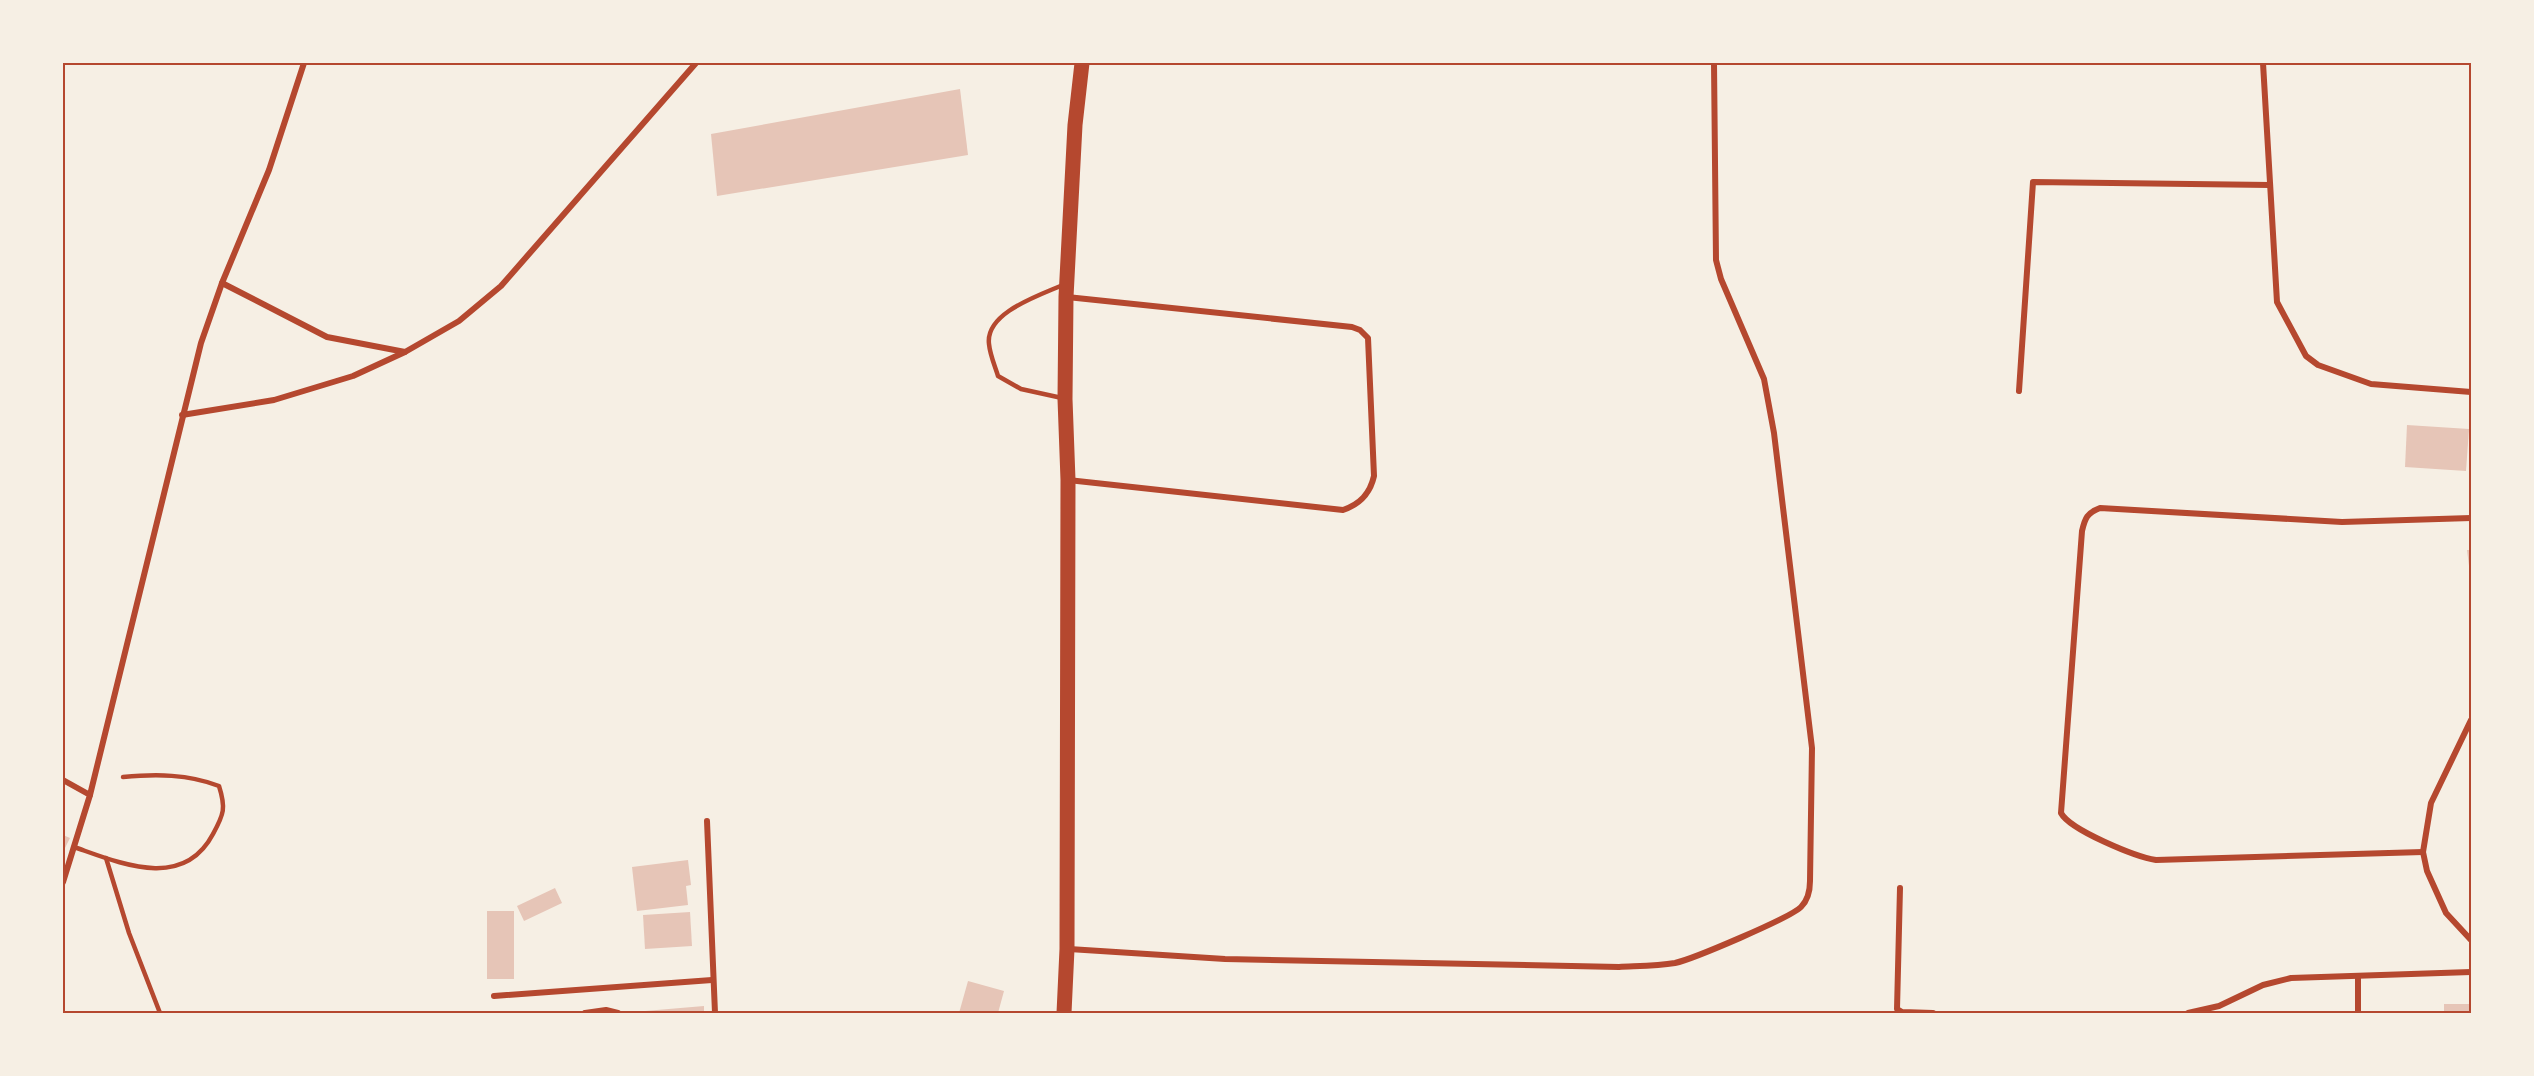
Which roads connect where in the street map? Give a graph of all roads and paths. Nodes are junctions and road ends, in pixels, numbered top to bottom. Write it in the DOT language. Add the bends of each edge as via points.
graph roads {
  1 [pos="304,63"];
  2 [pos="696,63"];
  3 [pos="1082,63"];
  4 [pos="1714,63"];
  5 [pos="2263,63"];
  6 [pos="2270,185"];
  7 [pos="222,283"];
  8 [pos="1067,290"];
  9 [pos="405,352"];
  10 [pos="2019,391"];
  11 [pos="2471,392"];
  12 [pos="1065,399"];
  13 [pos="182,415"];
  14 [pos="1068,480"];
  15 [pos="2471,518"];
  16 [pos="2471,720"];
  17 [pos="123,777"];
  18 [pos="63,780"];
  19 [pos="90,795"];
  20 [pos="707,821"];
  21 [pos="74,847"];
  22 [pos="2423,852"];
  23 [pos="106,858"];
  24 [pos="63,882"];
  25 [pos="1900,888"];
  26 [pos="2471,940"];
  27 [pos="1067,949"];
  28 [pos="2471,972"];
  29 [pos="2358,976"];
  30 [pos="712,980"];
  31 [pos="494,996"];
  32 [pos="160,1013"];
  33 [pos="585,1013"];
  34 [pos="618,1013"];
  35 [pos="715,1013"];
  36 [pos="1064,1013"];
  37 [pos="1933,1013"];
  38 [pos="2188,1013"];
  39 [pos="2358,1013"];
  1 -- 7 [label="street" via="269,170"];
  2 -- 9 [label="street" via="501,286 459,321"];
  3 -- 8 [label="main road"];
  4 -- 27 [label="street" via="1716,260 1768,394 1812,748 1810,881 1800,908 1713,950 1675,963 1619,967 1225,959"];
  5 -- 6 [label="street"];
  6 -- 10 [label="street" via="2034,182"];
  6 -- 11 [label="street" via="2277,302 2311,360 2370,384"];
  7 -- 9 [label="street" via="327,337"];
  7 -- 13 [label="street"];
  8 -- 12 [label="main road"];
  8 -- 12 [label="lane" via="1011,310 993,326 989,343 998,376 1021,389"];
  8 -- 14 [label="street" via="1360,330 1368,338 1374,476 1367,495 1343,510"];
  9 -- 13 [label="street" via="353,376 274,400"];
  12 -- 14 [label="main road"];
  13 -- 19 [label="street"];
  14 -- 27 [label="main road"];
  15 -- 22 [label="street" via="2342,522 2100,508 2089,512 2082,531 2061,813 2064,817 2073,825 2156,860"];
  16 -- 22 [label="street" via="2431,803"];
  17 -- 23 [label="lane" via="173,776 219,786 224,803 222,817 208,845 191,859 170,868 137,867"];
  18 -- 19 [label="street"];
  19 -- 21 [label="street"];
  20 -- 30 [label="street"];
  21 -- 23 [label="lane"];
  21 -- 24 [label="street"];
  22 -- 26 [label="street" via="2446,913"];
  23 -- 32 [label="lane"];
  25 -- 37 [label="street" via="1897,1009"];
  27 -- 36 [label="main road"];
  28 -- 29 [label="street"];
  29 -- 38 [label="street" via="2277,981 2219,1006"];
  29 -- 39 [label="street"];
  30 -- 31 [label="street"];
  30 -- 35 [label="street"];
  33 -- 34 [label="street"];
}
